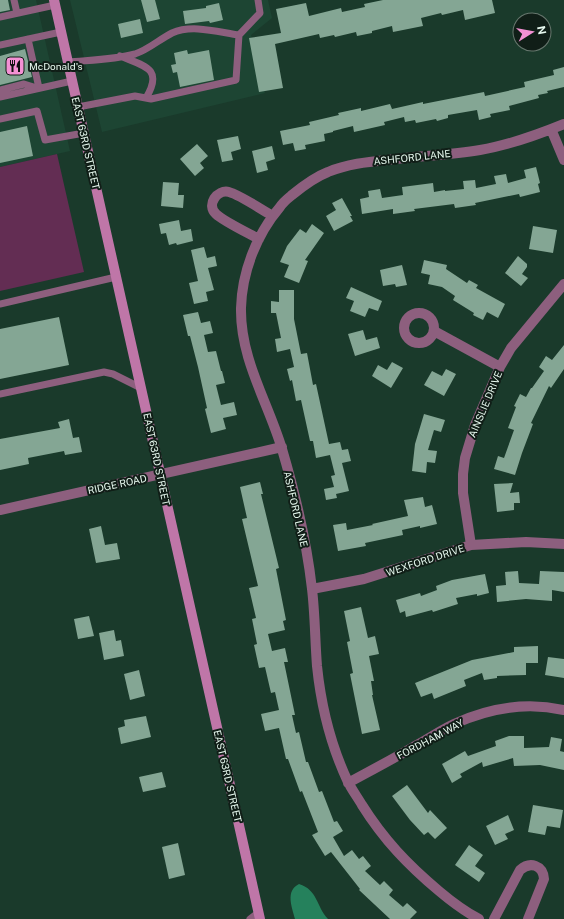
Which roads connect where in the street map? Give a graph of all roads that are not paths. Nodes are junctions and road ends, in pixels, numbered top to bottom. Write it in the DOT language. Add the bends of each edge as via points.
graph roads {
  1 [pos="14,0"];
  2 [pos="258,0"];
  3 [pos="54,2"];
  4 [pos="17,14"];
  5 [pos="0,17"];
  6 [pos="61,32"];
  7 [pos="239,35"];
  8 [pos="28,39"];
  9 [pos="0,45"];
  10 [pos="120,56"];
  11 [pos="68,62"];
  12 [pos="72,81"];
  13 [pos="39,88"];
  14 [pos="0,90"];
  15 [pos="0,97"];
  16 [pos="146,98"];
  17 [pos="78,107"];
  18 [pos="0,119"];
  19 [pos="564,124"];
  20 [pos="551,129"];
  21 [pos="84,134"];
  22 [pos="564,160"];
  23 [pos="273,216"];
  24 [pos="259,239"];
  25 [pos="116,277"];
  26 [pos="564,284"];
  27 [pos="0,304"];
  28 [pos="434,331"];
  29 [pos="500,368"];
  30 [pos="141,388"];
  31 [pos="0,394"];
  32 [pos="282,447"];
  33 [pos="160,474"];
  34 [pos="0,510"];
  35 [pos="564,544"];
  36 [pos="471,545"];
  37 [pos="312,589"];
  38 [pos="564,710"];
  39 [pos="348,783"];
  40 [pos="260,915"];
  41 [pos="250,919"];
  42 [pos="479,919"];
  43 [pos="494,919"];
  44 [pos="528,919"];
  1 -- 4 [label="lane"];
  2 -- 7 [label="lane" via="260,14"];
  3 -- 4 [label="lane"];
  3 -- 6 [label="main road, EAST 63RD STREET"];
  4 -- 5 [label="lane"];
  6 -- 8 [label="lane"];
  6 -- 11 [label="main road, EAST 63RD STREET"];
  7 -- 10 [label="lane" via="182,29 136,53"];
  7 -- 16 [label="lane" via="236,80"];
  8 -- 9 [label="lane"];
  8 -- 13 [label="lane"];
  10 -- 11 [label="lane"];
  10 -- 16 [label="lane" via="149,68 152,72 152,89"];
  11 -- 12 [label="main road, EAST 63RD STREET"];
  12 -- 13 [label="lane"];
  12 -- 17 [label="main road, EAST 63RD STREET"];
  13 -- 14 [label="lane" via="24,84"];
  13 -- 15 [label="lane"];
  16 -- 17 [label="lane" via="135,96"];
  17 -- 21 [label="main road, EAST 63RD STREET"];
  18 -- 21 [label="lane" via="38,111 45,140"];
  19 -- 20 [label="street, ASHFORD LANE"];
  20 -- 22 [label="street"];
  20 -- 23 [label="street, ASHFORD LANE" via="511,143 479,150 357,163 337,168 300,189 281,204"];
  21 -- 25 [label="main road, EAST 63RD STREET"];
  23 -- 24 [label="street, ASHFORD LANE"];
  23 -- 24 [label="street" via="228,192 220,193 214,199 212,207 216,215"];
  24 -- 32 [label="street, ASHFORD LANE" via="243,291 242,328 248,356"];
  25 -- 27 [label="lane"];
  25 -- 30 [label="main road, EAST 63RD STREET"];
  26 -- 29 [label="street, AINSLIE DRIVE" via="511,348"];
  28 -- 29 [label="street"];
  29 -- 36 [label="street, AINSLIE DRIVE" via="475,425 465,458 463,493"];
  30 -- 31 [label="lane" via="104,372"];
  30 -- 33 [label="main road, EAST 63RD STREET"];
  32 -- 33 [label="street, RIDGE ROAD"];
  32 -- 37 [label="street, ASHFORD LANE" via="302,531"];
  33 -- 34 [label="street, RIDGE ROAD"];
  33 -- 40 [label="main road, EAST 63RD STREET"];
  35 -- 36 [label="street, WEXFORD DRIVE" via="526,542"];
  36 -- 37 [label="street, WEXFORD DRIVE" via="364,579"];
  37 -- 39 [label="street, ASHFORD LANE" via="317,667 324,709"];
  38 -- 39 [label="street, FORDHAM WAY" via="515,707 474,716 454,724"];
  39 -- 42 [label="street, ASHFORD LANE" via="373,822 416,872 462,910"];
  40 -- 41 [label="lane"];
  43 -- 44 [label="street" via="520,870 531,865 539,867 544,878"];
}
